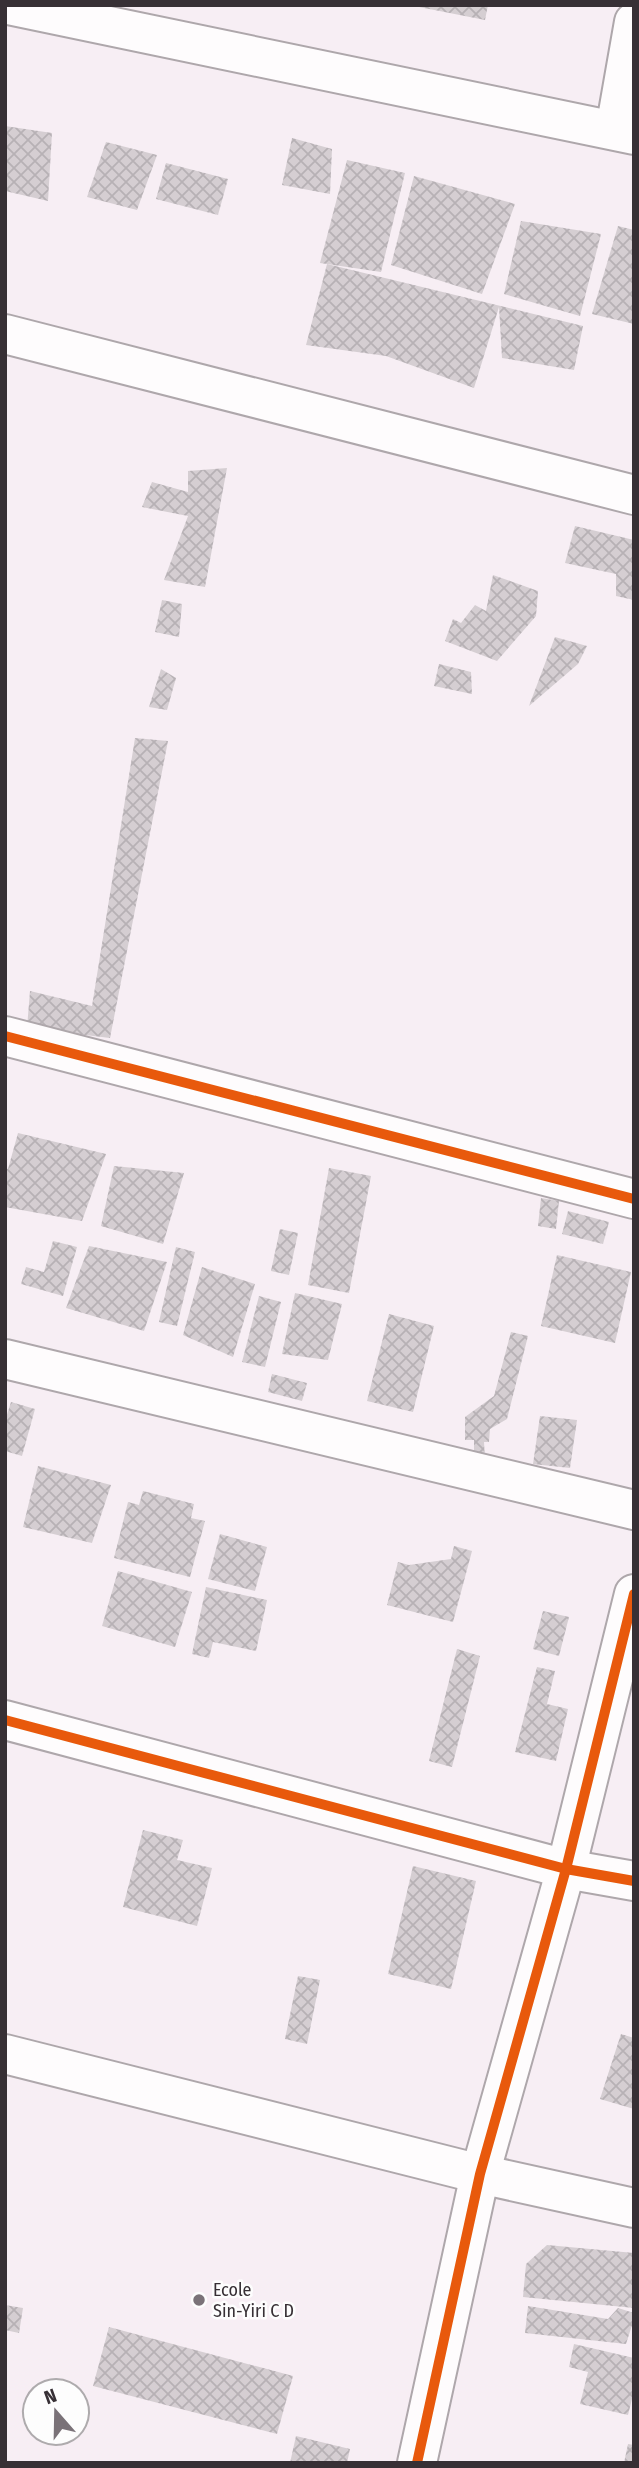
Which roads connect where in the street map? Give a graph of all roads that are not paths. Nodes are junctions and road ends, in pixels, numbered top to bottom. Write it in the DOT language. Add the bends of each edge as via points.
graph roads {
  1 [pos="8,5"];
  2 [pos="634,22"];
  3 [pos="624,132"];
  4 [pos="5,334"];
  5 [pos="634,495"];
  6 [pos="5,1036"];
  7 [pos="634,1199"];
  8 [pos="5,1359"];
  9 [pos="634,1510"];
  10 [pos="634,1594"];
  11 [pos="5,1720"];
  12 [pos="566,1869"];
  13 [pos="634,1881"];
  14 [pos="5,2054"];
  15 [pos="480,2174"];
  16 [pos="634,2208"];
  17 [pos="417,2463"];
  1 -- 3 [label="street"];
  2 -- 3 [label="street"];
  4 -- 5 [label="street"];
  6 -- 7 [label="street"];
  8 -- 9 [label="street"];
  10 -- 12 [label="street"];
  11 -- 12 [label="street"];
  12 -- 13 [label="street"];
  12 -- 15 [label="street"];
  14 -- 15 [label="street"];
  15 -- 16 [label="street"];
  15 -- 17 [label="street"];
}
